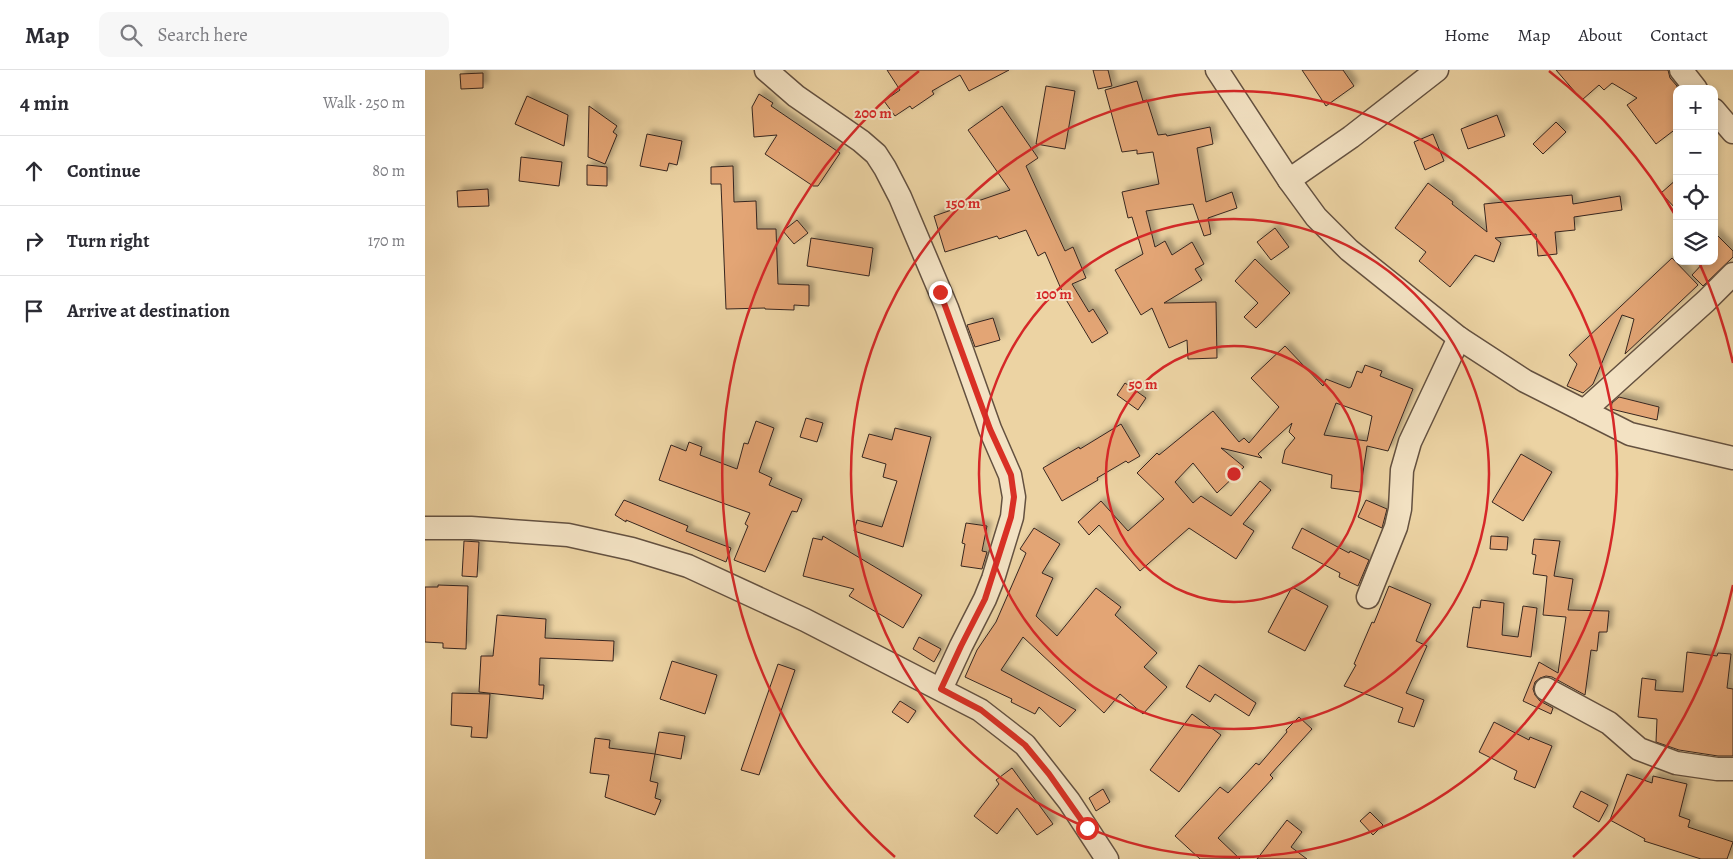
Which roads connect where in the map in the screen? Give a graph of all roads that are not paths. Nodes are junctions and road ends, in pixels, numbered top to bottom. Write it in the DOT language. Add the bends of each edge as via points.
graph roads {
  1 [pos="766,70"];
  2 [pos="1217,70"];
  3 [pos="1437,70"];
  4 [pos="1681,70"];
  5 [pos="1693,85"];
  6 [pos="1718,115"];
  7 [pos="1733,132"];
  8 [pos="1289,180"];
  9 [pos="1733,274"];
  10 [pos="1459,338"];
  11 [pos="1584,411"];
  12 [pos="1733,458"];
  13 [pos="425,528"];
  14 [pos="1368,597"];
  15 [pos="941,689"];
  16 [pos="1546,689"];
  17 [pos="1733,769"];
  18 [pos="1107,859"];
  1 -- 15 [label="street" via="796,96 861,141 876,154 885,168 947,308 990,429 1011,475 1014,497 1011,517 993,579"];
  2 -- 8 [label="street"];
  3 -- 8 [label="street"];
  4 -- 5 [label="street"];
  6 -- 7 [label="street"];
  8 -- 10 [label="street" via="1316,217 1349,250"];
  9 -- 11 [label="street"];
  10 -- 11 [label="street" via="1525,381"];
  10 -- 14 [label="street" via="1410,442 1402,470 1396,527"];
  11 -- 12 [label="street" via="1630,434"];
  13 -- 15 [label="street" via="568,534 632,548 679,563 805,620"];
  15 -- 18 [label="street" via="981,710 1025,745 1069,801"];
  16 -- 17 [label="street" via="1609,723 1639,749 1677,763"];
}
